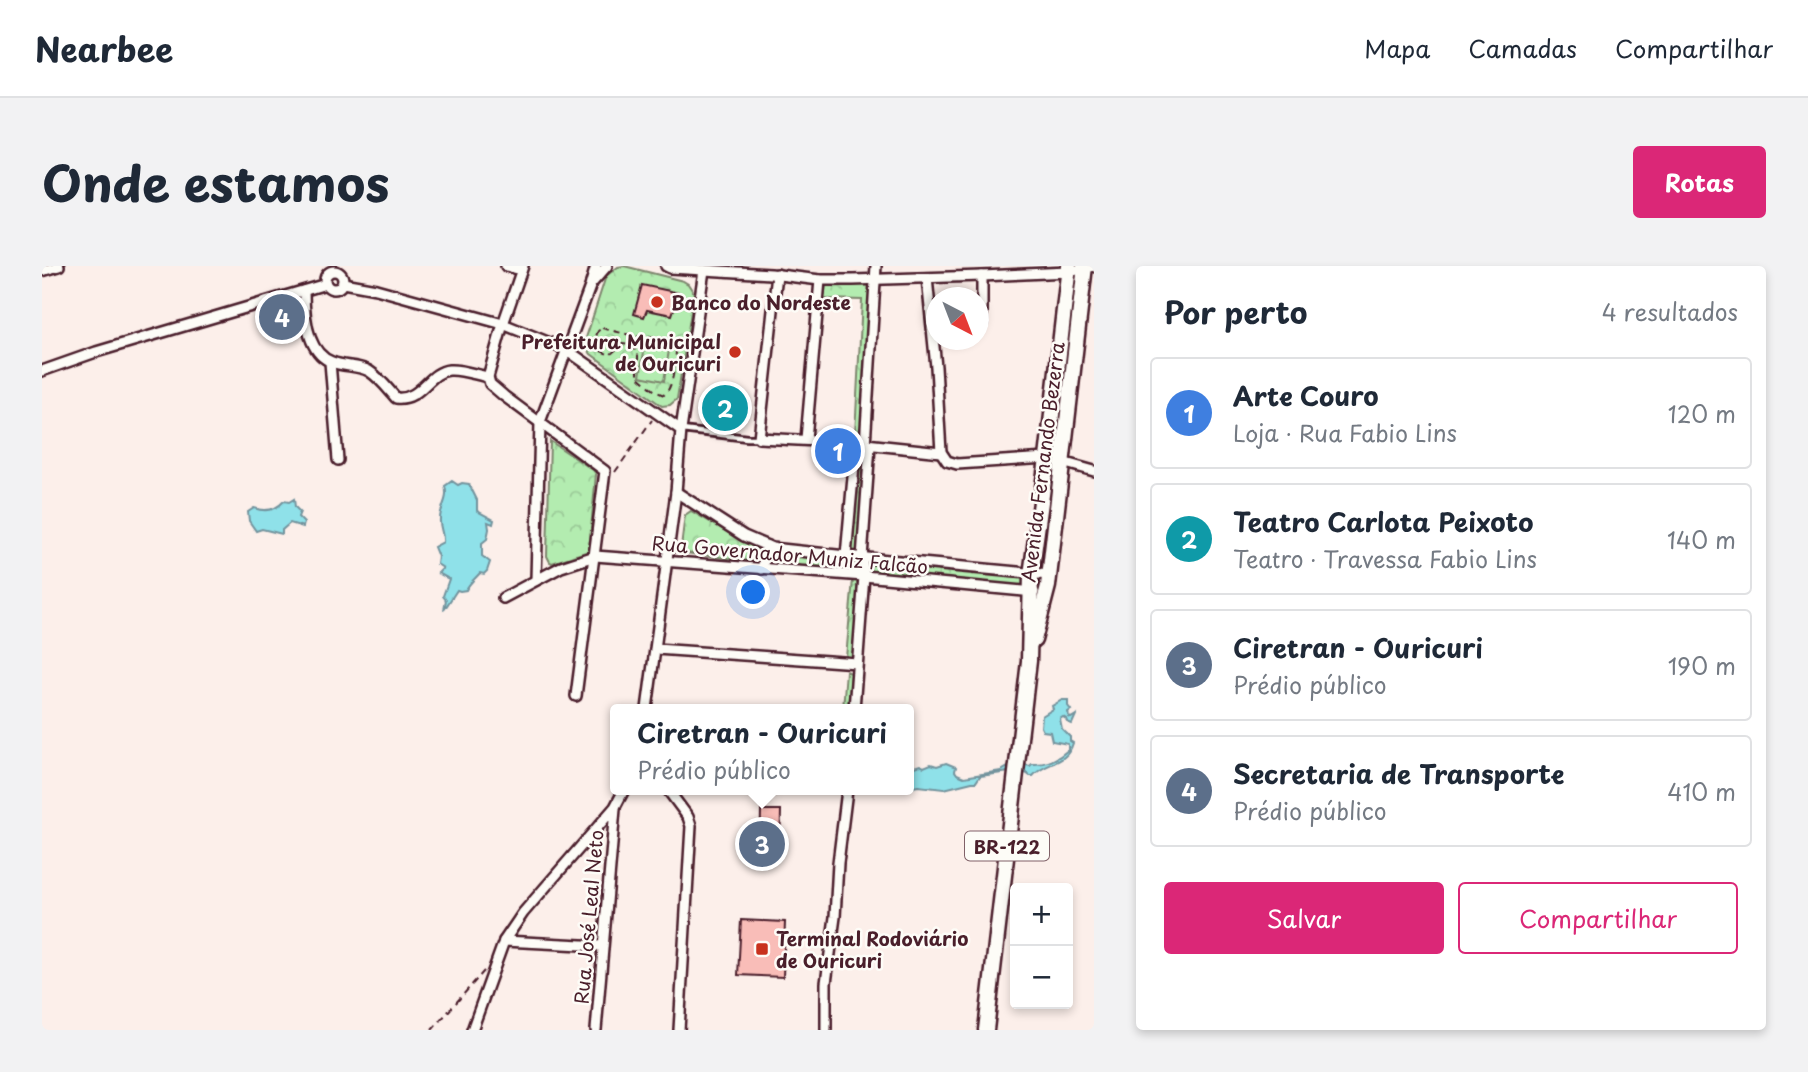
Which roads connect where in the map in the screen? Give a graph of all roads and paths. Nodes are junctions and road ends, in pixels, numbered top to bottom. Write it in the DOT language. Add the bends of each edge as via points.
graph roads {
  1 [pos="59,266"];
  2 [pos="506,266"];
  3 [pos="596,266"];
  4 [pos="607,266"];
  5 [pos="876,266"];
  6 [pos="666,267"];
  7 [pos="1088,267"];
  8 [pos="522,268"];
  9 [pos="338,269"];
  10 [pos="746,269"];
  11 [pos="1068,269"];
  12 [pos="704,270"];
  13 [pos="42,271"];
  14 [pos="774,271"];
  15 [pos="982,276"];
  16 [pos="928,278"];
  17 [pos="820,279"];
  18 [pos="874,279"];
  19 [pos="343,283"];
  20 [pos="326,284"];
  21 [pos="591,284"];
  22 [pos="982,287"];
  23 [pos="304,291"];
  24 [pos="503,324"];
  25 [pos="673,339"];
  26 [pos="568,351"];
  27 [pos="330,362"];
  28 [pos="42,371"];
  29 [pos="488,377"];
  30 [pos="657,413"];
  31 [pos="1051,418"];
  32 [pos="1066,419"];
  33 [pos="540,422"];
  34 [pos="681,430"];
  35 [pos="759,438"];
  36 [pos="806,439"];
  37 [pos="864,444"];
  38 [pos="941,452"];
  39 [pos="1047,458"];
  40 [pos="338,460"];
  41 [pos="1062,462"];
  42 [pos="605,471"];
  43 [pos="1094,471"];
  44 [pos="676,492"];
  45 [pos="767,546"];
  46 [pos="595,556"];
  47 [pos="846,556"];
  48 [pos="862,558"];
  49 [pos="666,561"];
  50 [pos="964,568"];
  51 [pos="762,569"];
  52 [pos="1031,575"];
  53 [pos="1049,575"];
  54 [pos="864,576"];
  55 [pos="536,580"];
  56 [pos="961,585"];
  57 [pos="1030,592"];
  58 [pos="1047,593"];
  59 [pos="503,598"];
  60 [pos="656,649"];
  61 [pos="1029,662"];
  62 [pos="857,663"];
  63 [pos="576,696"];
  64 [pos="649,704"];
  65 [pos="854,704"];
  66 [pos="621,795"];
  67 [pos="672,795"];
  68 [pos="846,795"];
  69 [pos="615,807"];
  70 [pos="505,941"];
  71 [pos="602,946"];
  72 [pos="484,971"];
  73 [pos="432,1030"];
  74 [pos="472,1030"];
  75 [pos="596,1030"];
  76 [pos="679,1030"];
  77 [pos="826,1030"];
  78 [pos="986,1030"];
  1 -- 13 [label="street"];
  2 -- 8 [label="street"];
  3 -- 21 [label="street"];
  4 -- 21 [label="street"];
  5 -- 18 [label="street"];
  6 -- 12 [label="street"];
  7 -- 11 [label="street"];
  7 -- 32 [label="main road, Avenida Fernando Bezerra / BR-122"];
  8 -- 24 [label="street"];
  9 -- 19 [label="street"];
  9 -- 20 [label="street" via="326,276"];
  10 -- 12 [label="street"];
  10 -- 14 [label="street"];
  11 -- 15 [label="street"];
  11 -- 31 [label="main road, Avenida Fernando Bezerra / BR-122"];
  12 -- 34 [label="street"];
  14 -- 17 [label="street"];
  14 -- 35 [label="street"];
  15 -- 16 [label="street"];
  15 -- 22 [label="street"];
  16 -- 18 [label="street"];
  16 -- 38 [label="street"];
  17 -- 18 [label="street"];
  17 -- 36 [label="street"];
  18 -- 37 [label="street"];
  19 -- 20 [label="street" via="336,289"];
  19 -- 24 [label="street"];
  20 -- 23 [label="street"];
  21 -- 26 [label="street"];
  23 -- 27 [label="street" via="309,335"];
  23 -- 28 [label="street"];
  24 -- 26 [label="street"];
  24 -- 29 [label="street"];
  25 -- 25 [label="path" via="602,328 595,342 607,355 622,344 632,345 638,355 638,376 664,395 671,384 677,342"];
  26 -- 30 [label="street"];
  26 -- 33 [label="street"];
  27 -- 29 [label="street" via="369,371 401,399 448,370"];
  27 -- 40 [label="street"];
  29 -- 33 [label="street" via="490,384"];
  30 -- 34 [label="street"];
  30 -- 42 [label="path" via="612,477"];
  31 -- 32 [label="main road"];
  31 -- 39 [label="main road, Avenida Fernando Bezerra / BR-122"];
  32 -- 41 [label="main road, Avenida Fernando Bezerra / BR-122"];
  33 -- 42 [label="street"];
  33 -- 55 [label="street"];
  34 -- 35 [label="lane"];
  34 -- 44 [label="street"];
  35 -- 36 [label="street"];
  36 -- 37 [label="street"];
  37 -- 38 [label="street"];
  37 -- 47 [label="street"];
  37 -- 48 [label="street"];
  38 -- 39 [label="street" via="947,461 957,464"];
  39 -- 52 [label="main road, Avenida Fernando Bezerra / BR-122"];
  41 -- 43 [label="street"];
  41 -- 53 [label="main road, Avenida Fernando Bezerra / BR-122"];
  42 -- 46 [label="street"];
  44 -- 45 [label="street, Rua Governador Muniz Falcão"];
  44 -- 49 [label="street"];
  45 -- 47 [label="street, Rua Governador Muniz Falcão"];
  45 -- 51 [label="street"];
  46 -- 49 [label="street, Rua Governador Muniz Falcão"];
  46 -- 55 [label="street, Rua Governador Muniz Falcão" via="561,566"];
  46 -- 63 [label="street"];
  47 -- 48 [label="street, Rua Governador Muniz Falcão"];
  48 -- 50 [label="street, Rua Governador Muniz Falcão"];
  48 -- 54 [label="street"];
  49 -- 51 [label="street, Rua Governador Muniz Falcão"];
  49 -- 60 [label="street"];
  50 -- 52 [label="street, Rua Governador Muniz Falcão"];
  50 -- 56 [label="street"];
  51 -- 54 [label="street, Rua Governador Muniz Falcão"];
  52 -- 53 [label="street, Rua Governador Muniz Falcão"];
  52 -- 57 [label="main road, Avenida Fernando Bezerra / BR-122"];
  53 -- 58 [label="main road, Avenida Fernando Bezerra / BR-122"];
  54 -- 56 [label="street, Rua Governador Muniz Falcão"];
  54 -- 62 [label="street"];
  55 -- 59 [label="street, Rua Governador Muniz Falcão"];
  56 -- 57 [label="street, Rua Governador Muniz Falcão"];
  57 -- 58 [label="street, Rua Governador Muniz Falcão"];
  57 -- 61 [label="main road, Avenida Fernando Bezerra / BR-122"];
  58 -- 61 [label="main road, Avenida Fernando Bezerra / BR-122"];
  60 -- 62 [label="street"];
  60 -- 64 [label="street"];
  61 -- 78 [label="main road, Avenida Fernando Bezerra / BR-122"];
  62 -- 65 [label="street"];
  66 -- 69 [label="street"];
  67 -- 76 [label="street" via="691,826"];
  68 -- 77 [label="street"];
  69 -- 70 [label="street" via="523,913"];
  69 -- 71 [label="street, Rua José Leal Neto"];
  70 -- 71 [label="street"];
  70 -- 74 [label="street"];
  71 -- 75 [label="street, Rua José Leal Neto"];
  72 -- 73 [label="path"];
}
